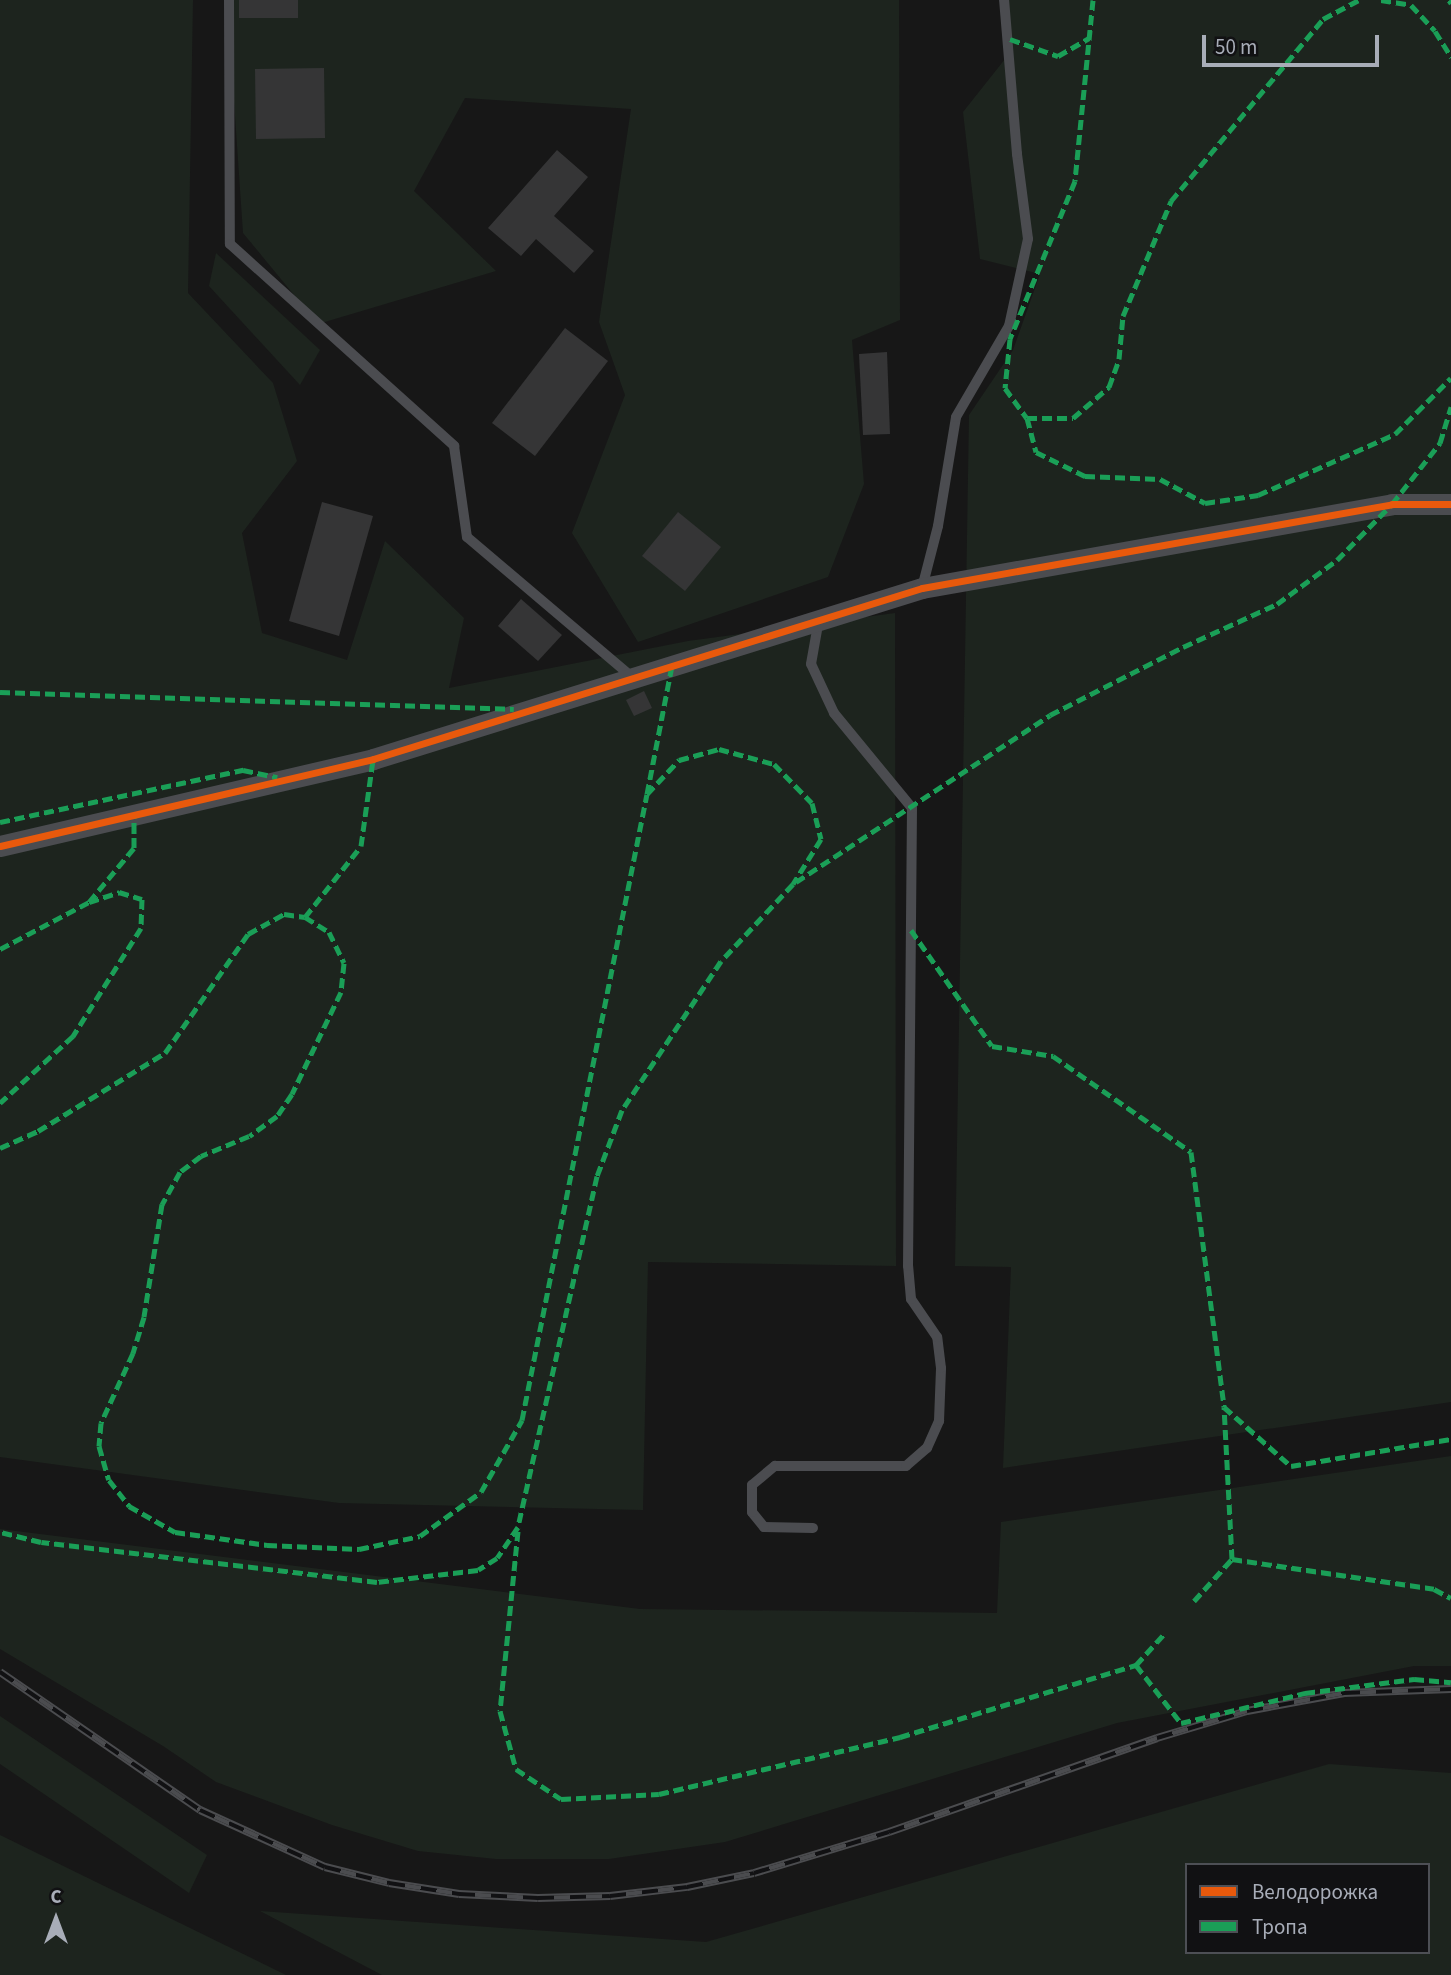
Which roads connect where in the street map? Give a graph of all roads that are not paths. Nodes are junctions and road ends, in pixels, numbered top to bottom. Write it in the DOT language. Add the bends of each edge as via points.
graph roads {
  1 [pos="229,0"];
  2 [pos="1004,0"];
  3 [pos="1451,504"];
  4 [pos="922,587"];
  5 [pos="819,619"];
  6 [pos="633,678"];
  7 [pos="0,846"];
  8 [pos="813,1528"];
  1 -- 6 [label="lane" via="229,244 454,446 467,537"];
  2 -- 4 [label="lane" via="1028,239 1009,326 956,417 938,526"];
  3 -- 4 [label="street" via="1392,504"];
  4 -- 5 [label="street"];
  5 -- 6 [label="street"];
  5 -- 8 [label="lane" via="811,664 834,713 912,808 908,1266 911,1299 937,1337 941,1368 939,1421 928,1448 906,1466 775,1466 752,1485 752,1512 764,1527"];
  6 -- 7 [label="street" via="373,759"];
}
